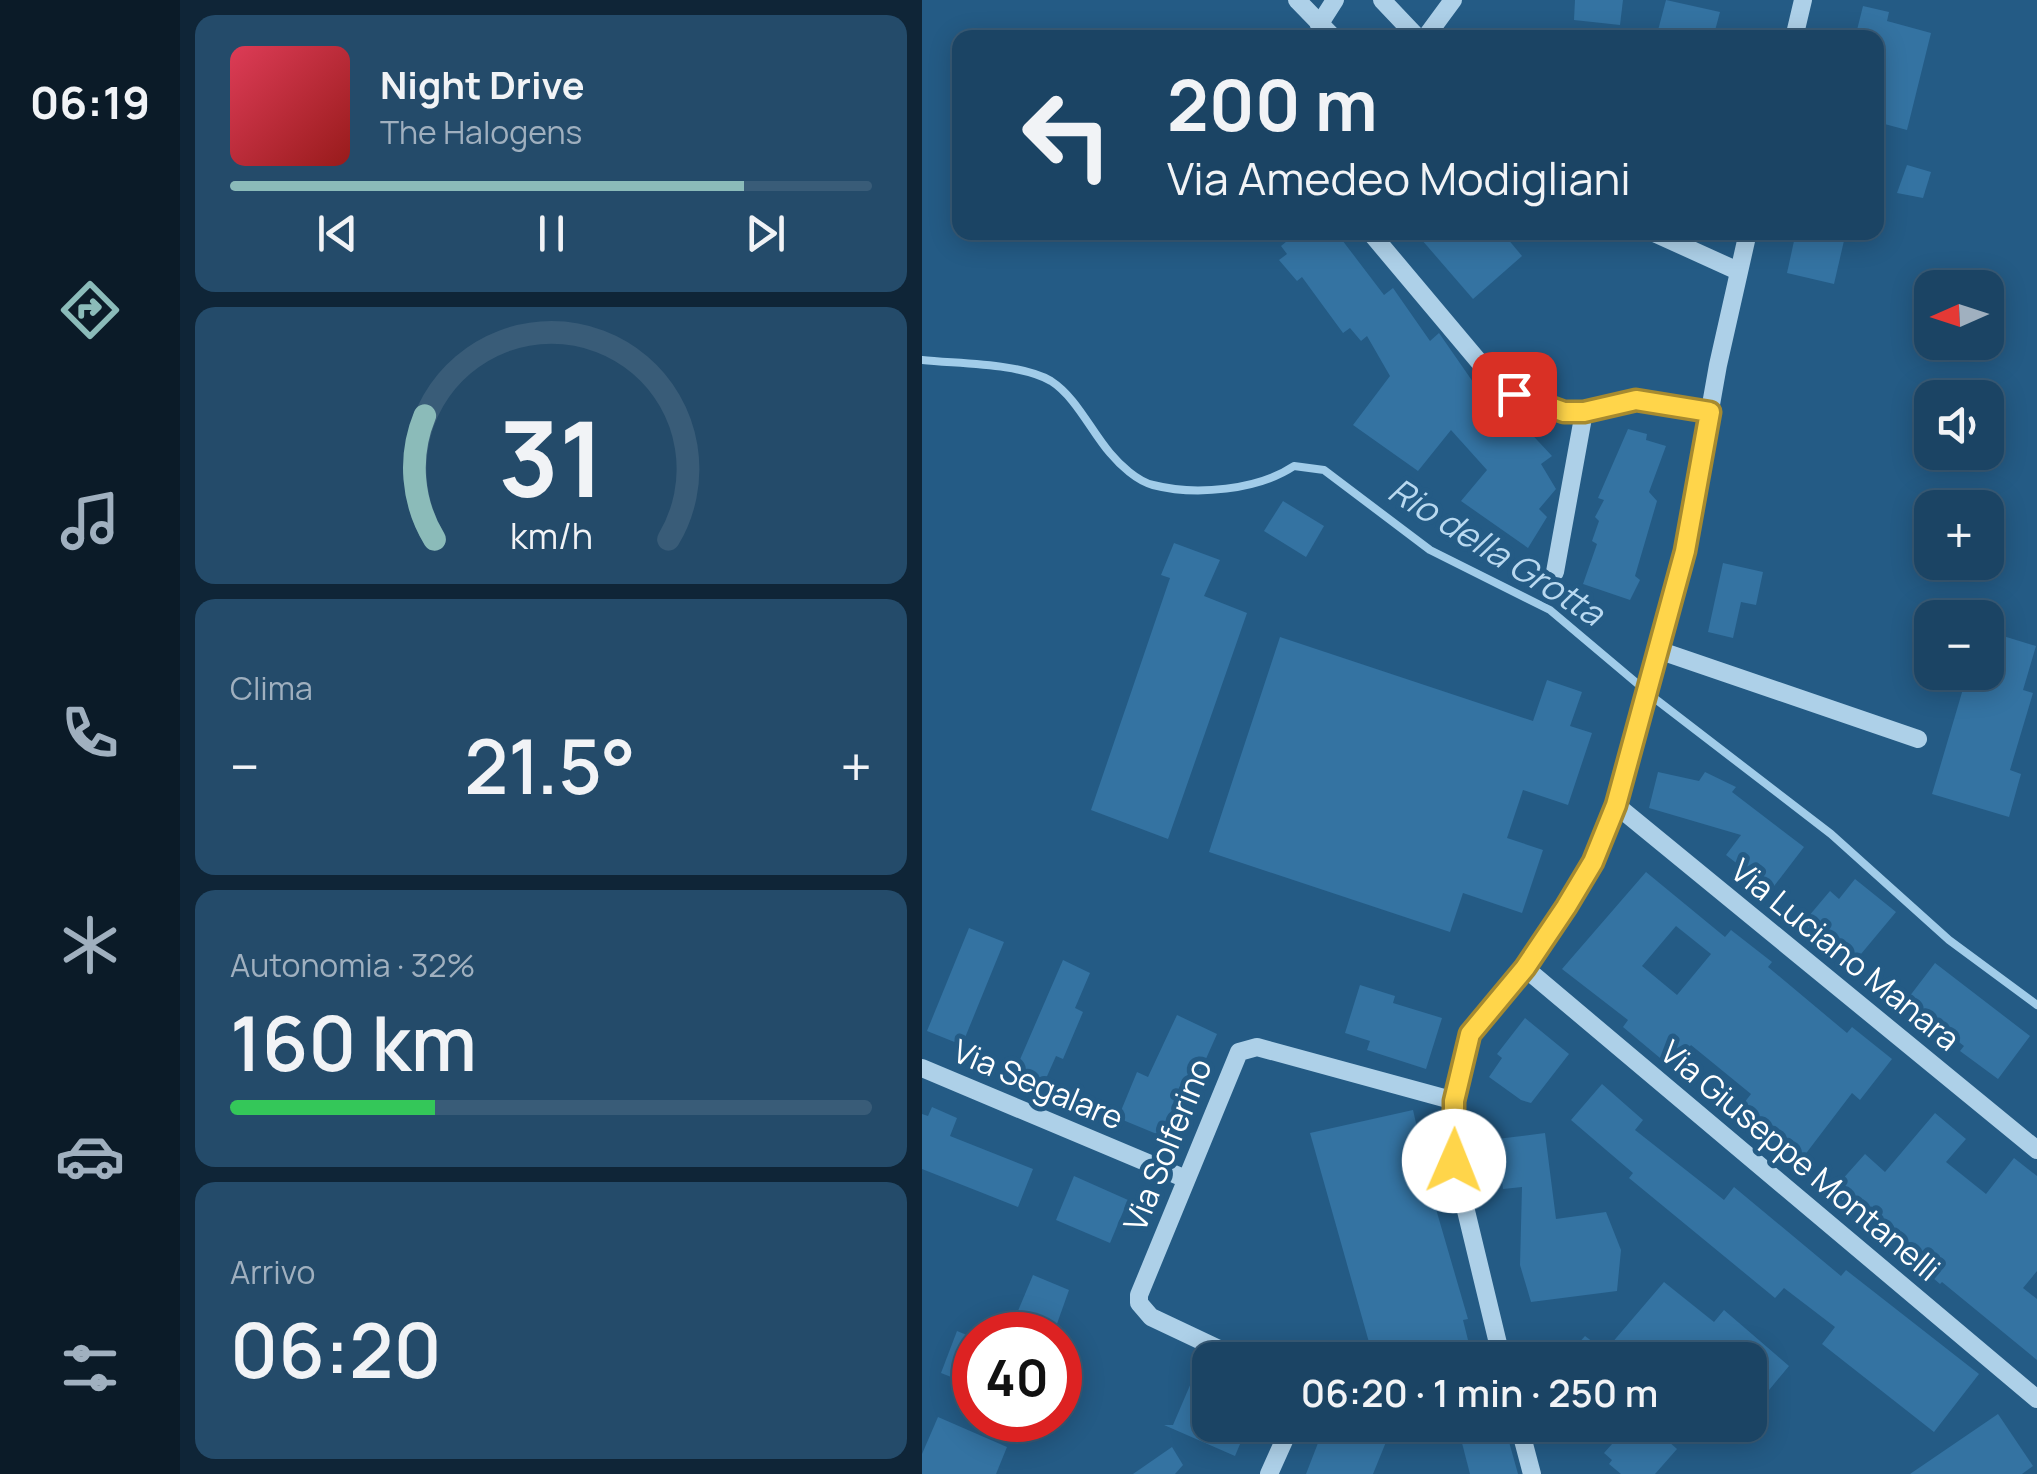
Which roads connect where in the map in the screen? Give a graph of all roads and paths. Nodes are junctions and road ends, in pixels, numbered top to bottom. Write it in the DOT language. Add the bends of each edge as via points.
graph roads {
  1 [pos="1297,0"];
  2 [pos="1335,0"];
  3 [pos="1382,0"];
  4 [pos="1453,0"];
  5 [pos="1803,0"];
  6 [pos="1326,30"];
  7 [pos="1327,30"];
  8 [pos="1414,30"];
  9 [pos="1429,30"];
  10 [pos="1796,30"];
  11 [pos="1377,240"];
  12 [pos="1669,240"];
  13 [pos="1746,240"];
  14 [pos="1738,272"];
  15 [pos="1584,412"];
  16 [pos="1710,412"];
  17 [pos="1556,572"];
  18 [pos="1656,658"];
  19 [pos="1918,739"];
  20 [pos="1616,805"];
  21 [pos="1525,968"];
  22 [pos="922,1068"];
  23 [pos="1454,1101"];
  24 [pos="2036,1150"];
  25 [pos="1186,1179"];
  26 [pos="1205,1342"];
  27 [pos="1498,1342"];
  28 [pos="2036,1400"];
  29 [pos="1284,1442"];
  30 [pos="1524,1442"];
  31 [pos="1270,1474"];
  32 [pos="1532,1474"];
  1 -- 6 [label="street"];
  2 -- 7 [label="street"];
  3 -- 8 [label="street"];
  4 -- 9 [label="street"];
  5 -- 10 [label="street"];
  11 -- 15 [label="street" via="1491,376 1514,394"];
  12 -- 14 [label="street"];
  13 -- 14 [label="street"];
  14 -- 16 [label="street"];
  15 -- 16 [label="street" via="1636,400"];
  15 -- 17 [label="street"];
  16 -- 18 [label="street" via="1685,551"];
  18 -- 19 [label="street"];
  18 -- 20 [label="street"];
  20 -- 21 [label="street" via="1593,862"];
  20 -- 24 [label="street, Via Luciano Manara"];
  21 -- 23 [label="street" via="1470,1034"];
  21 -- 28 [label="street, Via Giuseppe Montanelli"];
  22 -- 25 [label="street, Via Segalare"];
  23 -- 25 [label="street, Via Solferino" via="1247,1048 1233,1062"];
  23 -- 27 [label="street" via="1454,1161"];
  25 -- 26 [label="street, Via Solferino" via="1139,1303 1151,1316"];
  29 -- 31 [label="street"];
  30 -- 32 [label="street"];
}
